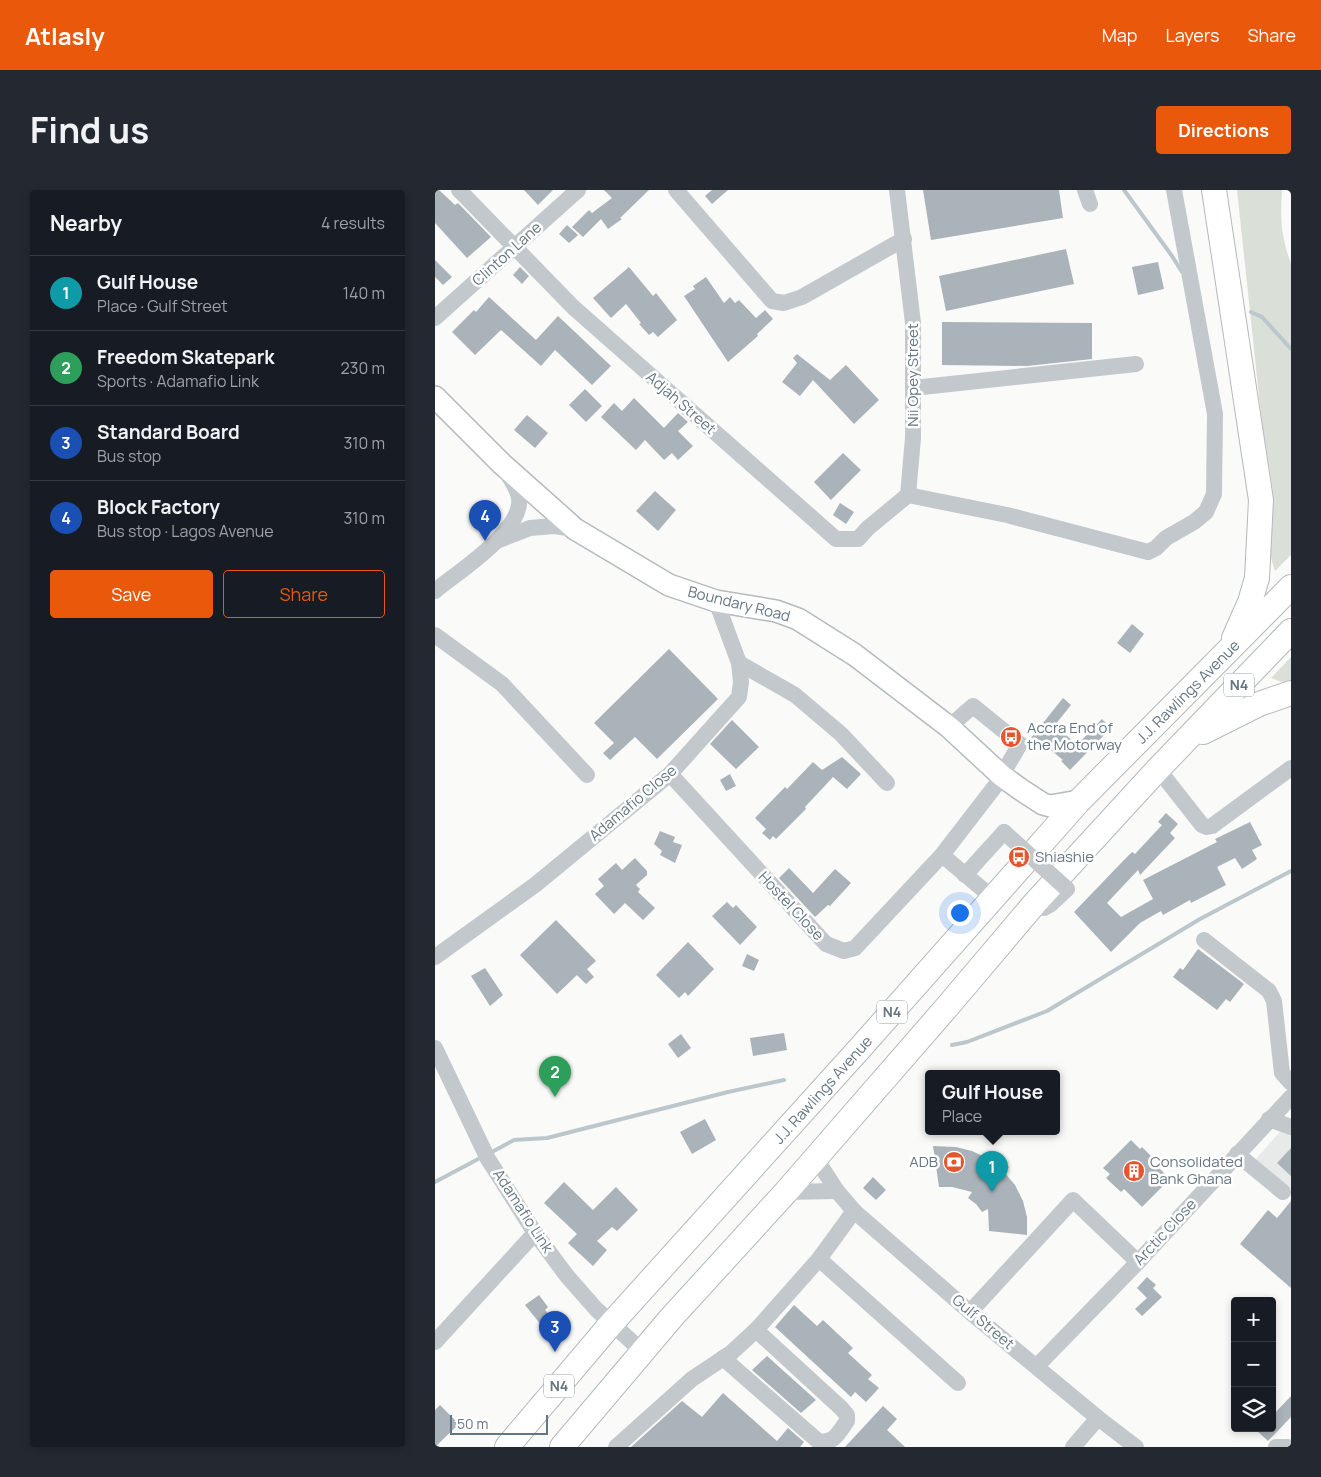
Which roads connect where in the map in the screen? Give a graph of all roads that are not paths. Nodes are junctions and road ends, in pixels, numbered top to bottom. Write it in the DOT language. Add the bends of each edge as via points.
graph roads {
  1 [pos="459,190"];
  2 [pos="578,190"];
  3 [pos="676,190"];
  4 [pos="897,190"];
  5 [pos="1174,190"];
  6 [pos="1214,190"];
  7 [pos="904,239"];
  8 [pos="516,247"];
  9 [pos="435,318"];
  10 [pos="1136,364"];
  11 [pos="913,388"];
  12 [pos="435,397"];
  13 [pos="502,464"];
  14 [pos="908,495"];
  15 [pos="575,529"];
  16 [pos="497,541"];
  17 [pos="1291,588"];
  18 [pos="435,591"];
  19 [pos="716,600"];
  20 [pos="1291,631"];
  21 [pos="435,635"];
  22 [pos="1228,652"];
  23 [pos="739,663"];
  24 [pos="1291,693"];
  25 [pos="949,727"];
  26 [pos="1187,739"];
  27 [pos="1291,768"];
  28 [pos="1158,769"];
  29 [pos="670,774"];
  30 [pos="587,775"];
  31 [pos="1002,776"];
  32 [pos="887,783"];
  33 [pos="1079,801"];
  34 [pos="942,855"];
  35 [pos="965,875"];
  36 [pos="993,898"];
  37 [pos="1035,903"];
  38 [pos="1204,940"];
  39 [pos="435,957"];
  40 [pos="435,1048"];
  41 [pos="1291,1083"];
  42 [pos="1291,1096"];
  43 [pos="1269,1119"];
  44 [pos="1291,1127"];
  45 [pos="1237,1154"];
  46 [pos="815,1157"];
  47 [pos="837,1191"];
  48 [pos="786,1192"];
  49 [pos="1283,1192"];
  50 [pos="854,1211"];
  51 [pos="535,1233"];
  52 [pos="819,1259"];
  53 [pos="1138,1262"];
  54 [pos="970,1312"];
  55 [pos="611,1324"];
  56 [pos="755,1330"];
  57 [pos="435,1342"];
  58 [pos="643,1352"];
  59 [pos="723,1358"];
  60 [pos="1037,1366"];
  61 [pos="958,1382"];
  62 [pos="1098,1418"];
  63 [pos="507,1447"];
  64 [pos="562,1447"];
  65 [pos="616,1447"];
  66 [pos="1073,1447"];
  67 [pos="1136,1447"];
  68 [pos="1276,1447"];
  69 [pos="1288,1447"];
  1 -- 8 [label="street, Adjah Street"];
  2 -- 8 [label="street, Clinton Lane"];
  3 -- 7 [label="street" via="772,301 784,303 802,297"];
  4 -- 7 [label="street, Nii Opey Street"];
  5 -- 14 [label="street" via="1215,414 1214,494 1206,512 1148,552 1007,515"];
  6 -- 22 [label="highway" via="1261,500 1257,578"];
  7 -- 11 [label="street, Nii Opey Street" via="913,323"];
  8 -- 9 [label="street, Clinton Lane"];
  8 -- 14 [label="street, Adjah Street" via="573,307 835,539 858,539"];
  10 -- 11 [label="street"];
  11 -- 14 [label="street, Nii Opey Street"];
  12 -- 13 [label="main road, Boundary Road"];
  13 -- 15 [label="main road, Boundary Road"];
  13 -- 16 [label="street" via="515,486 520,503 513,521"];
  15 -- 16 [label="street" via="554,526 530,528"];
  15 -- 19 [label="main road, Boundary Road" via="669,585"];
  16 -- 18 [label="street"];
  17 -- 22 [label="highway, J.J. Rawlings Avenue / N4"];
  19 -- 23 [label="street, Adamafio Close"];
  19 -- 25 [label="main road, Boundary Road" via="776,611 805,623 855,655"];
  20 -- 26 [label="highway, J.J. Rawlings Avenue / N4"];
  21 -- 30 [label="street" via="502,684"];
  22 -- 33 [label="highway, J.J. Rawlings Avenue / N4"];
  23 -- 29 [label="street, Adamafio Close" via="739,697"];
  23 -- 32 [label="street" via="795,695 841,734"];
  24 -- 26 [label="highway" via="1259,704"];
  25 -- 31 [label="main road, Boundary Road"];
  25 -- 31 [label="street, Hostel Close" via="973,706 1020,744"];
  26 -- 28 [label="highway, J.J. Rawlings Avenue / N4"];
  27 -- 28 [label="street" via="1207,827 1202,825"];
  28 -- 37 [label="highway, J.J. Rawlings Avenue / N4" via="1079,865"];
  29 -- 34 [label="street, Hostel Close" via="826,944 844,952 855,948"];
  29 -- 39 [label="street, Adamafio Close" via="535,885"];
  31 -- 33 [label="main road, Boundary Road" via="1043,804 1050,806"];
  31 -- 34 [label="street, Hostel Close"];
  33 -- 36 [label="highway, J.J. Rawlings Avenue / N4"];
  34 -- 35 [label="street"];
  35 -- 36 [label="street"];
  35 -- 37 [label="street, bridge" via="1004,832 1067,889 1044,908"];
  36 -- 55 [label="highway, J.J. Rawlings Avenue / N4"];
  37 -- 46 [label="highway, J.J. Rawlings Avenue / N4"];
  38 -- 41 [label="street" via="1269,991 1274,1001 1282,1073"];
  40 -- 51 [label="street, Adamafio Link" via="489,1159"];
  42 -- 43 [label="street, Arctic Close"];
  43 -- 44 [label="street"];
  43 -- 45 [label="street, Arctic Close"];
  45 -- 49 [label="street"];
  45 -- 53 [label="street, Arctic Close"];
  46 -- 47 [label="street, Gulf Street"];
  46 -- 48 [label="highway, J.J. Rawlings Avenue / N4"];
  47 -- 48 [label="street"];
  47 -- 50 [label="street, Gulf Street"];
  48 -- 58 [label="highway, J.J. Rawlings Avenue / N4"];
  50 -- 52 [label="street"];
  50 -- 54 [label="street, Gulf Street"];
  51 -- 55 [label="street, Adamafio Link" via="567,1276"];
  51 -- 57 [label="street"];
  52 -- 56 [label="street"];
  52 -- 61 [label="street"];
  53 -- 54 [label="street" via="1073,1200"];
  53 -- 60 [label="street, Arctic Close"];
  54 -- 60 [label="street, Gulf Street"];
  55 -- 58 [label="street, Adamafio Link"];
  55 -- 63 [label="highway, J.J. Rawlings Avenue / N4"];
  56 -- 59 [label="street"];
  56 -- 59 [label="street" via="847,1415 847,1421 833,1439 817,1441"];
  58 -- 64 [label="highway, J.J. Rawlings Avenue / N4"];
  59 -- 65 [label="street" via="692,1379"];
  60 -- 62 [label="street, Gulf Street"];
  62 -- 66 [label="street"];
  62 -- 67 [label="street, Gulf Street"];
  68 -- 69 [label="street"];
}
